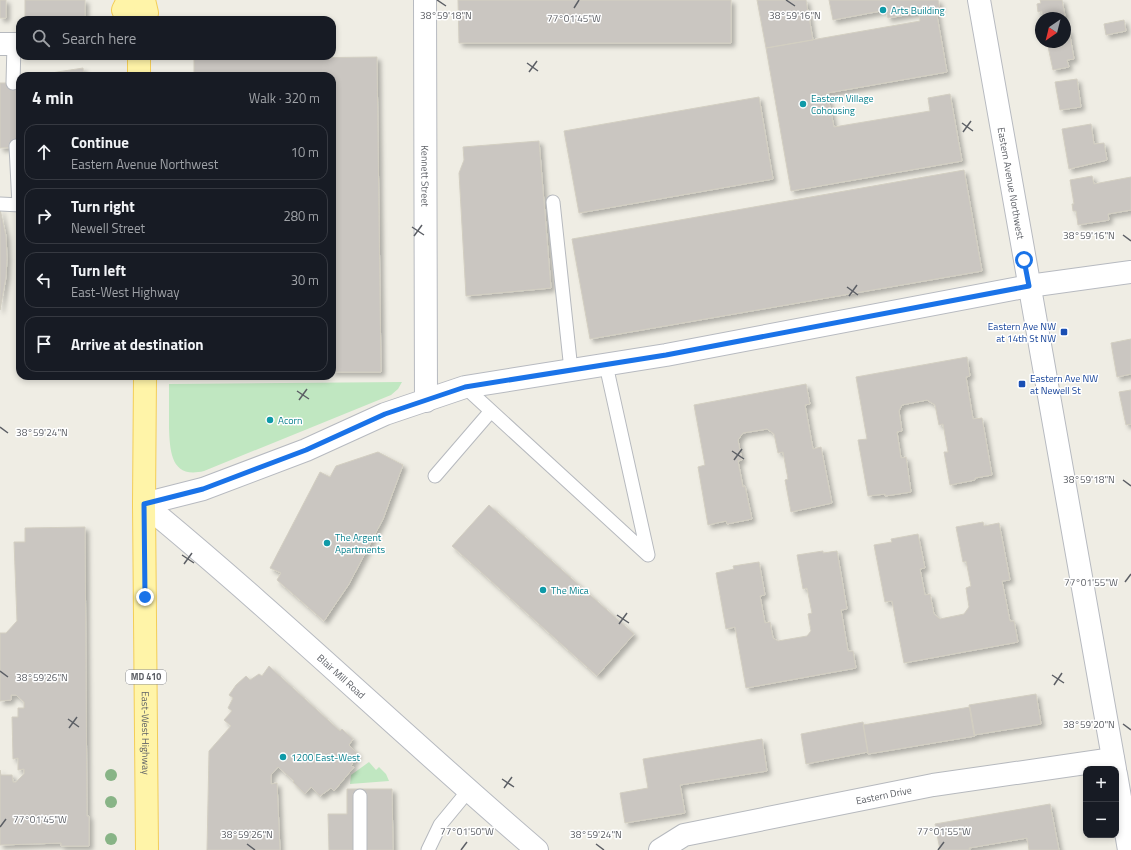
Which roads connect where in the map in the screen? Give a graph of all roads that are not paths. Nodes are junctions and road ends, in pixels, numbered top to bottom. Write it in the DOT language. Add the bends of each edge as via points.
graph roads {
  1 [pos="128,0"];
  2 [pos="144,0"];
  3 [pos="425,0"];
  4 [pos="979,0"];
  5 [pos="126,16"];
  6 [pos="146,16"];
  7 [pos="11,44"];
  8 [pos="139,60"];
  9 [pos="139,72"];
  10 [pos="14,83"];
  11 [pos="553,202"];
  12 [pos="0,204"];
  13 [pos="16,205"];
  14 [pos="1131,272"];
  15 [pos="1029,286"];
  16 [pos="606,365"];
  17 [pos="571,370"];
  18 [pos="145,380"];
  19 [pos="465,387"];
  20 [pos="426,401"];
  21 [pos="491,412"];
  22 [pos="435,476"];
  23 [pos="144,504"];
  24 [pos="1115,766"];
  25 [pos="1083,770"];
  26 [pos="468,791"];
  27 [pos="1119,791"];
  28 [pos="360,796"];
  29 [pos="148,850"];
  30 [pos="360,850"];
  31 [pos="428,850"];
  32 [pos="537,850"];
  33 [pos="660,850"];
  34 [pos="1129,850"];
  1 -- 5 [label="main road" via="123,10"];
  2 -- 6 [label="main road"];
  3 -- 20 [label="street, Kennett Street"];
  4 -- 15 [label="street, Eastern Avenue Northwest"];
  7 -- 10 [label="lane"];
  8 -- 9 [label="main road"];
  11 -- 17 [label="lane"];
  12 -- 13 [label="lane"];
  14 -- 15 [label="street"];
  15 -- 16 [label="street"];
  15 -- 24 [label="street, Eastern Avenue Northwest"];
  16 -- 17 [label="street"];
  16 -- 21 [label="lane" via="648,555"];
  17 -- 19 [label="street"];
  18 -- 23 [label="main road, East-West Highway / MD 410"];
  19 -- 20 [label="street"];
  19 -- 21 [label="lane"];
  20 -- 23 [label="street" via="385,414 300,452 203,489"];
  21 -- 22 [label="lane"];
  23 -- 26 [label="street, Blair Mill Road" via="206,556"];
  23 -- 29 [label="main road, East-West Highway / MD 410"];
  25 -- 33 [label="street, Eastern Drive" via="933,785 684,835"];
  26 -- 31 [label="lane" via="440,825"];
  26 -- 32 [label="street, Blair Mill Road"];
  27 -- 34 [label="street, Eastern Avenue Northwest"];
  28 -- 30 [label="lane"];
}
